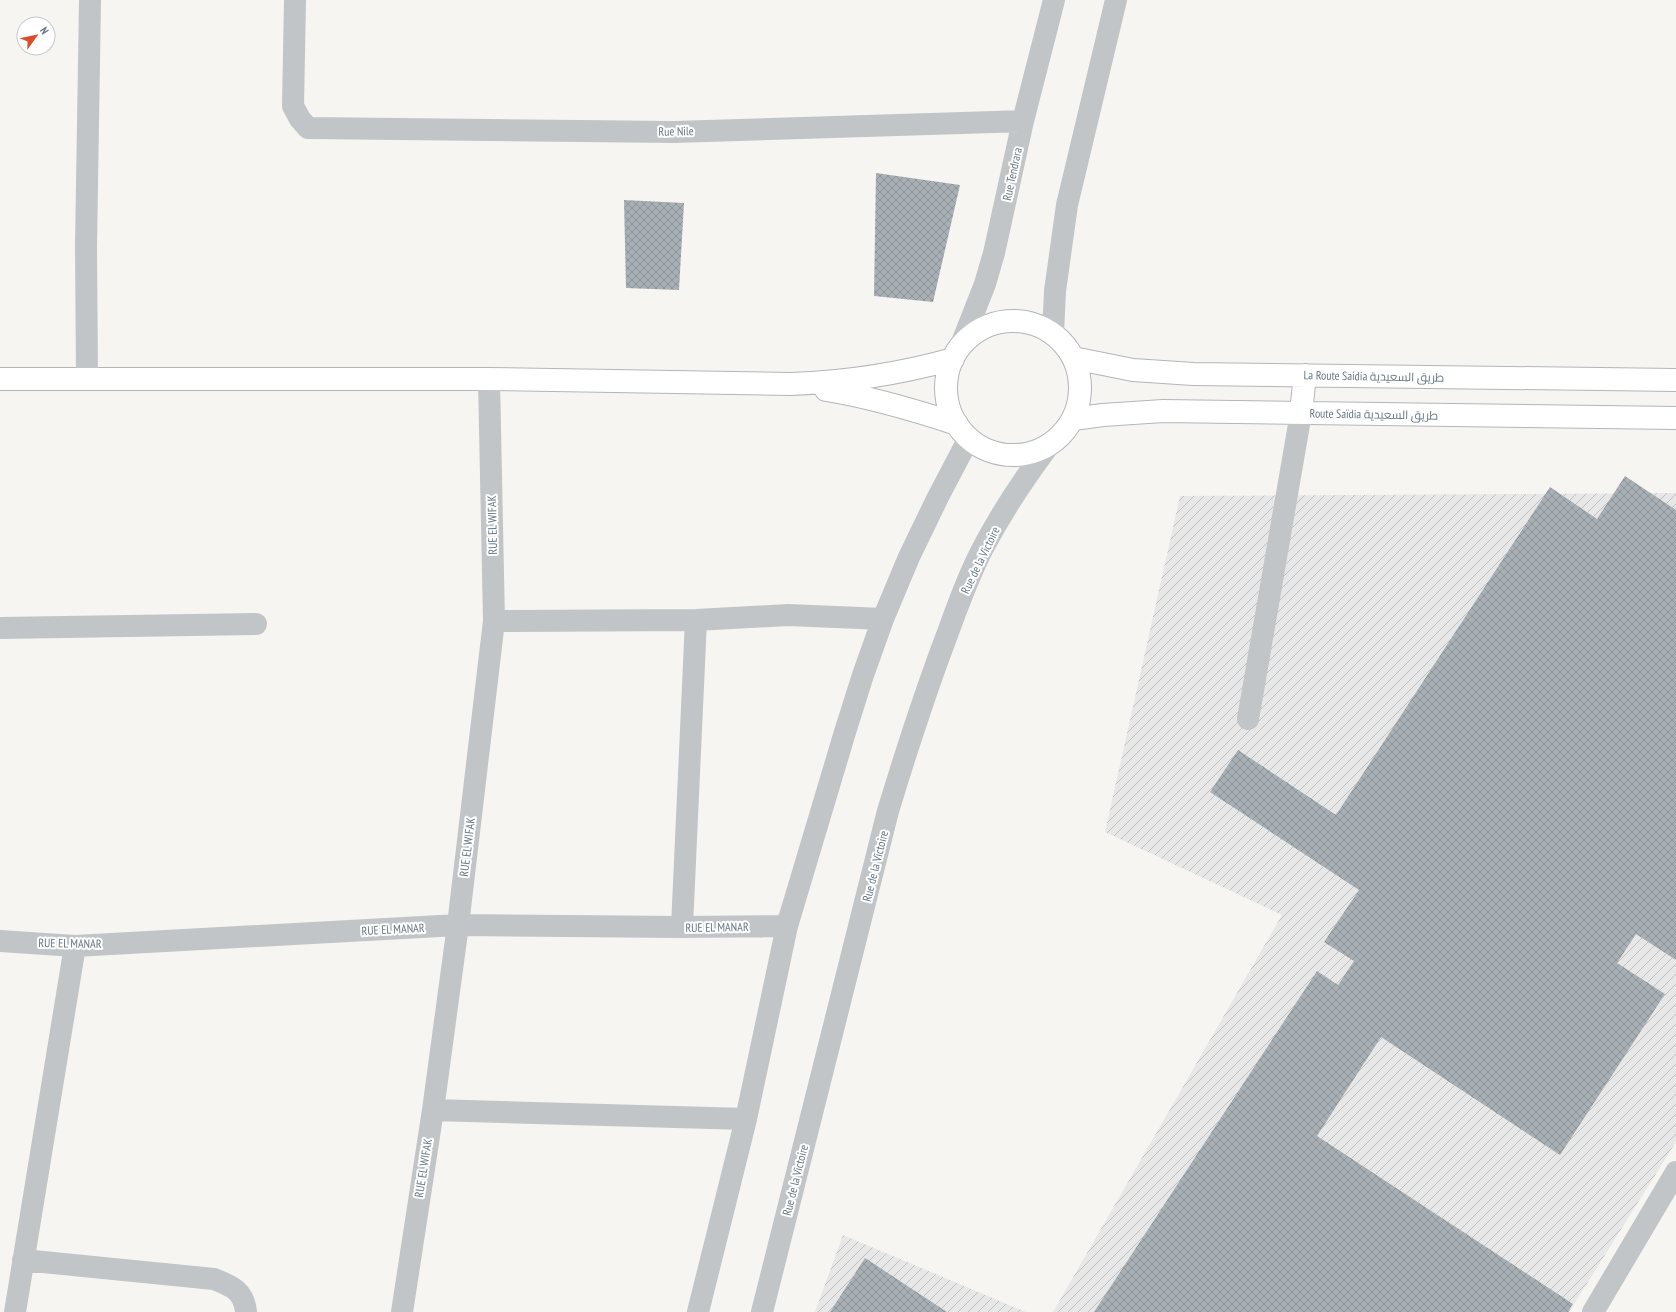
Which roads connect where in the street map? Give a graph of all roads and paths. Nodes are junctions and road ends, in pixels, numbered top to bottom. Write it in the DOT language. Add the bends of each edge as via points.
graph roads {
  1 [pos="90,0"];
  2 [pos="295,0"];
  3 [pos="1054,0"];
  4 [pos="1116,0"];
  5 [pos="1023,121"];
  6 [pos="1053,334"];
  7 [pos="957,352"];
  8 [pos="1073,358"];
  9 [pos="1305,375"];
  10 [pos="0,379"];
  11 [pos="87,379"];
  12 [pos="489,379"];
  13 [pos="1676,380"];
  14 [pos="791,384"];
  15 [pos="1301,413"];
  16 [pos="1676,418"];
  17 [pos="1073,419"];
  18 [pos="963,431"];
  19 [pos="1050,444"];
  20 [pos="883,619"];
  21 [pos="696,620"];
  22 [pos="494,621"];
  23 [pos="256,624"];
  24 [pos="0,628"];
  25 [pos="1248,719"];
  26 [pos="458,925"];
  27 [pos="787,926"];
  28 [pos="682,927"];
  29 [pos="0,941"];
  30 [pos="75,946"];
  31 [pos="433,1110"];
  32 [pos="746,1119"];
  33 [pos="1676,1172"];
  34 [pos="23,1260"];
  35 [pos="15,1312"];
  36 [pos="246,1312"];
  37 [pos="402,1312"];
  38 [pos="698,1312"];
  39 [pos="762,1312"];
  40 [pos="1594,1312"];
  1 -- 11 [label="street" via="86,246"];
  2 -- 5 [label="street, Rue Nile" via="293,106 308,128 674,132"];
  3 -- 5 [label="street, Rue Tendrara"];
  4 -- 6 [label="street" via="1067,205 1055,291"];
  5 -- 7 [label="street, Rue Tendrara" via="994,253 983,290"];
  6 -- 7 [label="highway" via="1034,324 1013,320 992,324 974,333"];
  6 -- 8 [label="highway"];
  7 -- 14 [label="highway" via="913,370 832,382"];
  7 -- 18 [label="highway" via="947,376 946,392 950,409"];
  8 -- 9 [label="highway, La Route Saidia طريق السعيدية" via="1132,370 1162,373"];
  8 -- 17 [label="highway" via="1079,378 1079,399"];
  9 -- 13 [label="highway, La Route Saidia طريق السعيدية"];
  9 -- 15 [label="highway"];
  10 -- 11 [label="highway"];
  11 -- 12 [label="highway"];
  12 -- 14 [label="highway"];
  12 -- 22 [label="street, RUE EL WIFAK"];
  14 -- 18 [label="highway" via="876,399 917,411"];
  15 -- 16 [label="highway, Route Saïdia طريق السعيدية"];
  15 -- 17 [label="highway, Route Saïdia طريق السعيدية" via="1163,411"];
  15 -- 25 [label="street"];
  17 -- 19 [label="highway" via="1063,433"];
  18 -- 19 [label="highway" via="988,450 1009,454 1030,452"];
  18 -- 20 [label="street"];
  19 -- 39 [label="street, Rue de la Victoire" via="1026,476 984,546 957,609 912,734 888,811"];
  20 -- 21 [label="street" via="788,615"];
  20 -- 27 [label="street" via="852,711"];
  21 -- 22 [label="street"];
  21 -- 28 [label="street"];
  22 -- 26 [label="street, RUE EL WIFAK"];
  23 -- 24 [label="street"];
  26 -- 28 [label="street, RUE EL MANAR"];
  26 -- 30 [label="street, RUE EL MANAR"];
  26 -- 31 [label="street, RUE EL WIFAK"];
  27 -- 28 [label="street, RUE EL MANAR"];
  27 -- 32 [label="street"];
  29 -- 30 [label="street, RUE EL MANAR"];
  30 -- 34 [label="street"];
  31 -- 32 [label="street"];
  31 -- 37 [label="street, RUE EL WIFAK"];
  32 -- 38 [label="street"];
  33 -- 40 [label="street"];
  34 -- 35 [label="street"];
  34 -- 36 [label="street" via="214,1279 232,1286 245,1301"];
}
